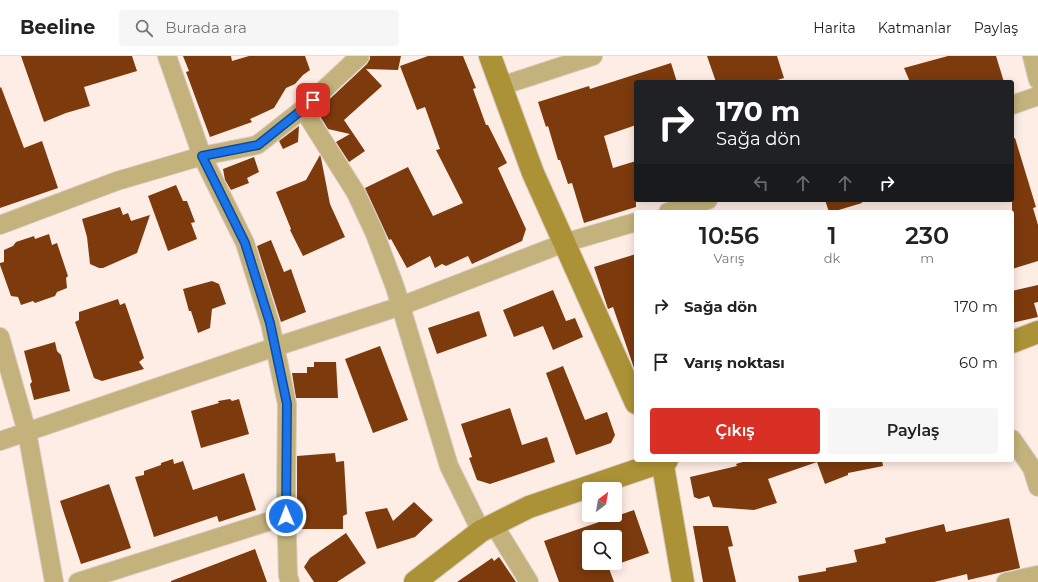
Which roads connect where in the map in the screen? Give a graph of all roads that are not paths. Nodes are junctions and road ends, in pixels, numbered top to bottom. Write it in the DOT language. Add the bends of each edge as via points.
graph roads {
  1 [pos="166,56"];
  2 [pos="360,56"];
  3 [pos="490,56"];
  4 [pos="593,56"];
  5 [pos="1032,56"];
  6 [pos="1038,80"];
  7 [pos="501,86"];
  8 [pos="1038,96"];
  9 [pos="1014,104"];
  10 [pos="303,109"];
  11 [pos="202,156"];
  12 [pos="701,202"];
  13 [pos="675,210"];
  14 [pos="634,223"];
  15 [pos="0,225"];
  16 [pos="564,243"];
  17 [pos="401,306"];
  18 [pos="1038,332"];
  19 [pos="0,337"];
  20 [pos="1014,341"];
  21 [pos="275,347"];
  22 [pos="634,399"];
  23 [pos="27,432"];
  24 [pos="0,441"];
  25 [pos="1014,441"];
  26 [pos="661,462"];
  27 [pos="664,462"];
  28 [pos="1035,467"];
  29 [pos="1038,487"];
  30 [pos="286,516"];
  31 [pos="487,528"];
  32 [pos="1038,575"];
  33 [pos="54,582"];
  34 [pos="78,582"];
  35 [pos="290,582"];
  36 [pos="415,582"];
  37 [pos="529,582"];
  38 [pos="683,582"];
  39 [pos="1006,582"];
  1 -- 11 [label="street"];
  2 -- 10 [label="street"];
  3 -- 7 [label="main road"];
  4 -- 7 [label="street"];
  5 -- 6 [label="street"];
  7 -- 16 [label="main road" via="533,173"];
  8 -- 9 [label="street"];
  10 -- 11 [label="street" via="258,145"];
  10 -- 17 [label="street" via="356,193 375,234"];
  11 -- 15 [label="street" via="117,181"];
  11 -- 21 [label="street" via="245,243"];
  12 -- 13 [label="street"];
  14 -- 16 [label="street"];
  16 -- 17 [label="street"];
  16 -- 22 [label="main road"];
  17 -- 21 [label="street"];
  17 -- 31 [label="street" via="449,466"];
  18 -- 20 [label="main road"];
  19 -- 23 [label="street"];
  21 -- 23 [label="street"];
  21 -- 30 [label="street" via="287,404"];
  23 -- 24 [label="street"];
  23 -- 33 [label="street"];
  25 -- 28 [label="street"];
  26 -- 31 [label="main road" via="528,508"];
  27 -- 38 [label="main road"];
  28 -- 29 [label="street"];
  30 -- 34 [label="street"];
  30 -- 35 [label="street"];
  31 -- 36 [label="main road"];
  31 -- 37 [label="street"];
  32 -- 39 [label="street"];
}
